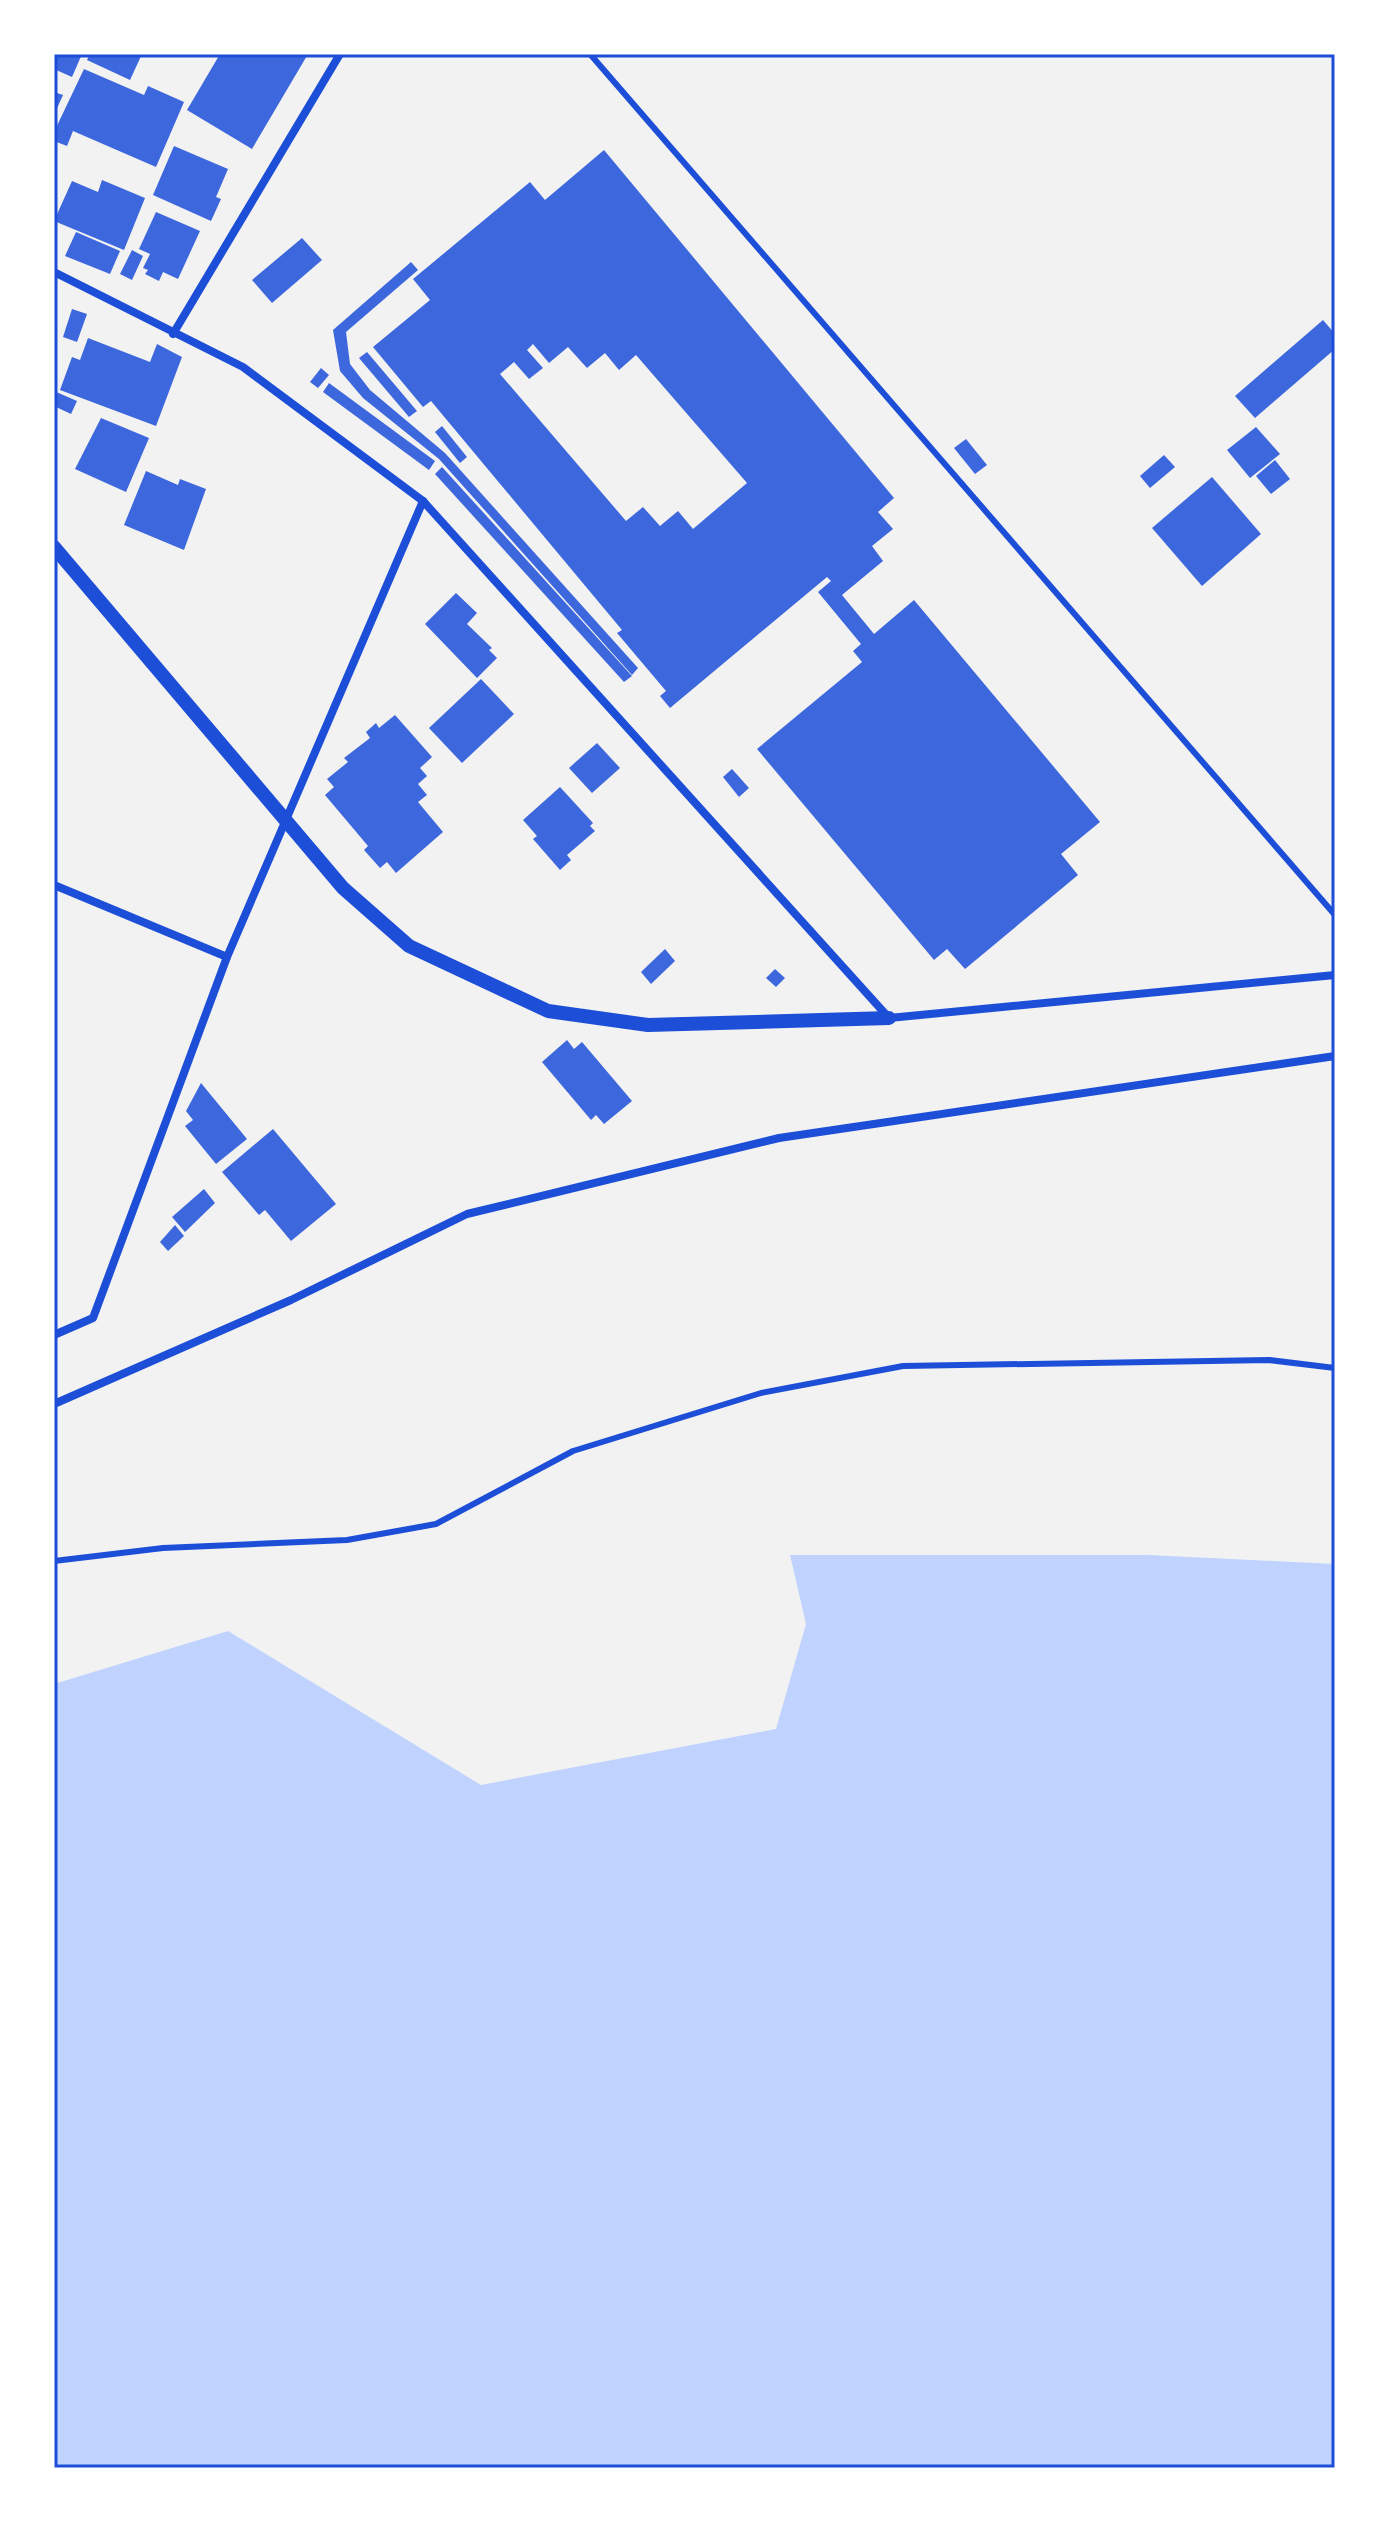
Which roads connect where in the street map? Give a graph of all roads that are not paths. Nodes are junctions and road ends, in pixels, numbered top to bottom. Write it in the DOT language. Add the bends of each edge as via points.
graph roads {
  1 [pos="340,54"];
  2 [pos="590,54"];
  3 [pos="54,272"];
  4 [pos="173,334"];
  5 [pos="423,501"];
  6 [pos="54,547"];
  7 [pos="287,820"];
  8 [pos="54,885"];
  9 [pos="1335,915"];
  10 [pos="227,957"];
  11 [pos="1335,975"];
  12 [pos="889,1018"];
  13 [pos="1335,1056"];
  14 [pos="54,1335"];
  15 [pos="1335,1368"];
  16 [pos="54,1404"];
  17 [pos="54,1561"];
  1 -- 4 [label="street"];
  2 -- 9 [label="lane"];
  3 -- 4 [label="street"];
  4 -- 5 [label="street" via="243,367"];
  5 -- 7 [label="street"];
  5 -- 12 [label="street"];
  6 -- 7 [label="street"];
  7 -- 10 [label="street"];
  7 -- 12 [label="street" via="343,888 409,946 548,1011 648,1025"];
  8 -- 10 [label="street"];
  10 -- 14 [label="street" via="93,1318"];
  11 -- 12 [label="street"];
  13 -- 16 [label="street" via="779,1138 467,1214 291,1300"];
  15 -- 17 [label="lane" via="1269,1360 903,1366 761,1393 573,1451 436,1524 347,1540 163,1548"];
}
